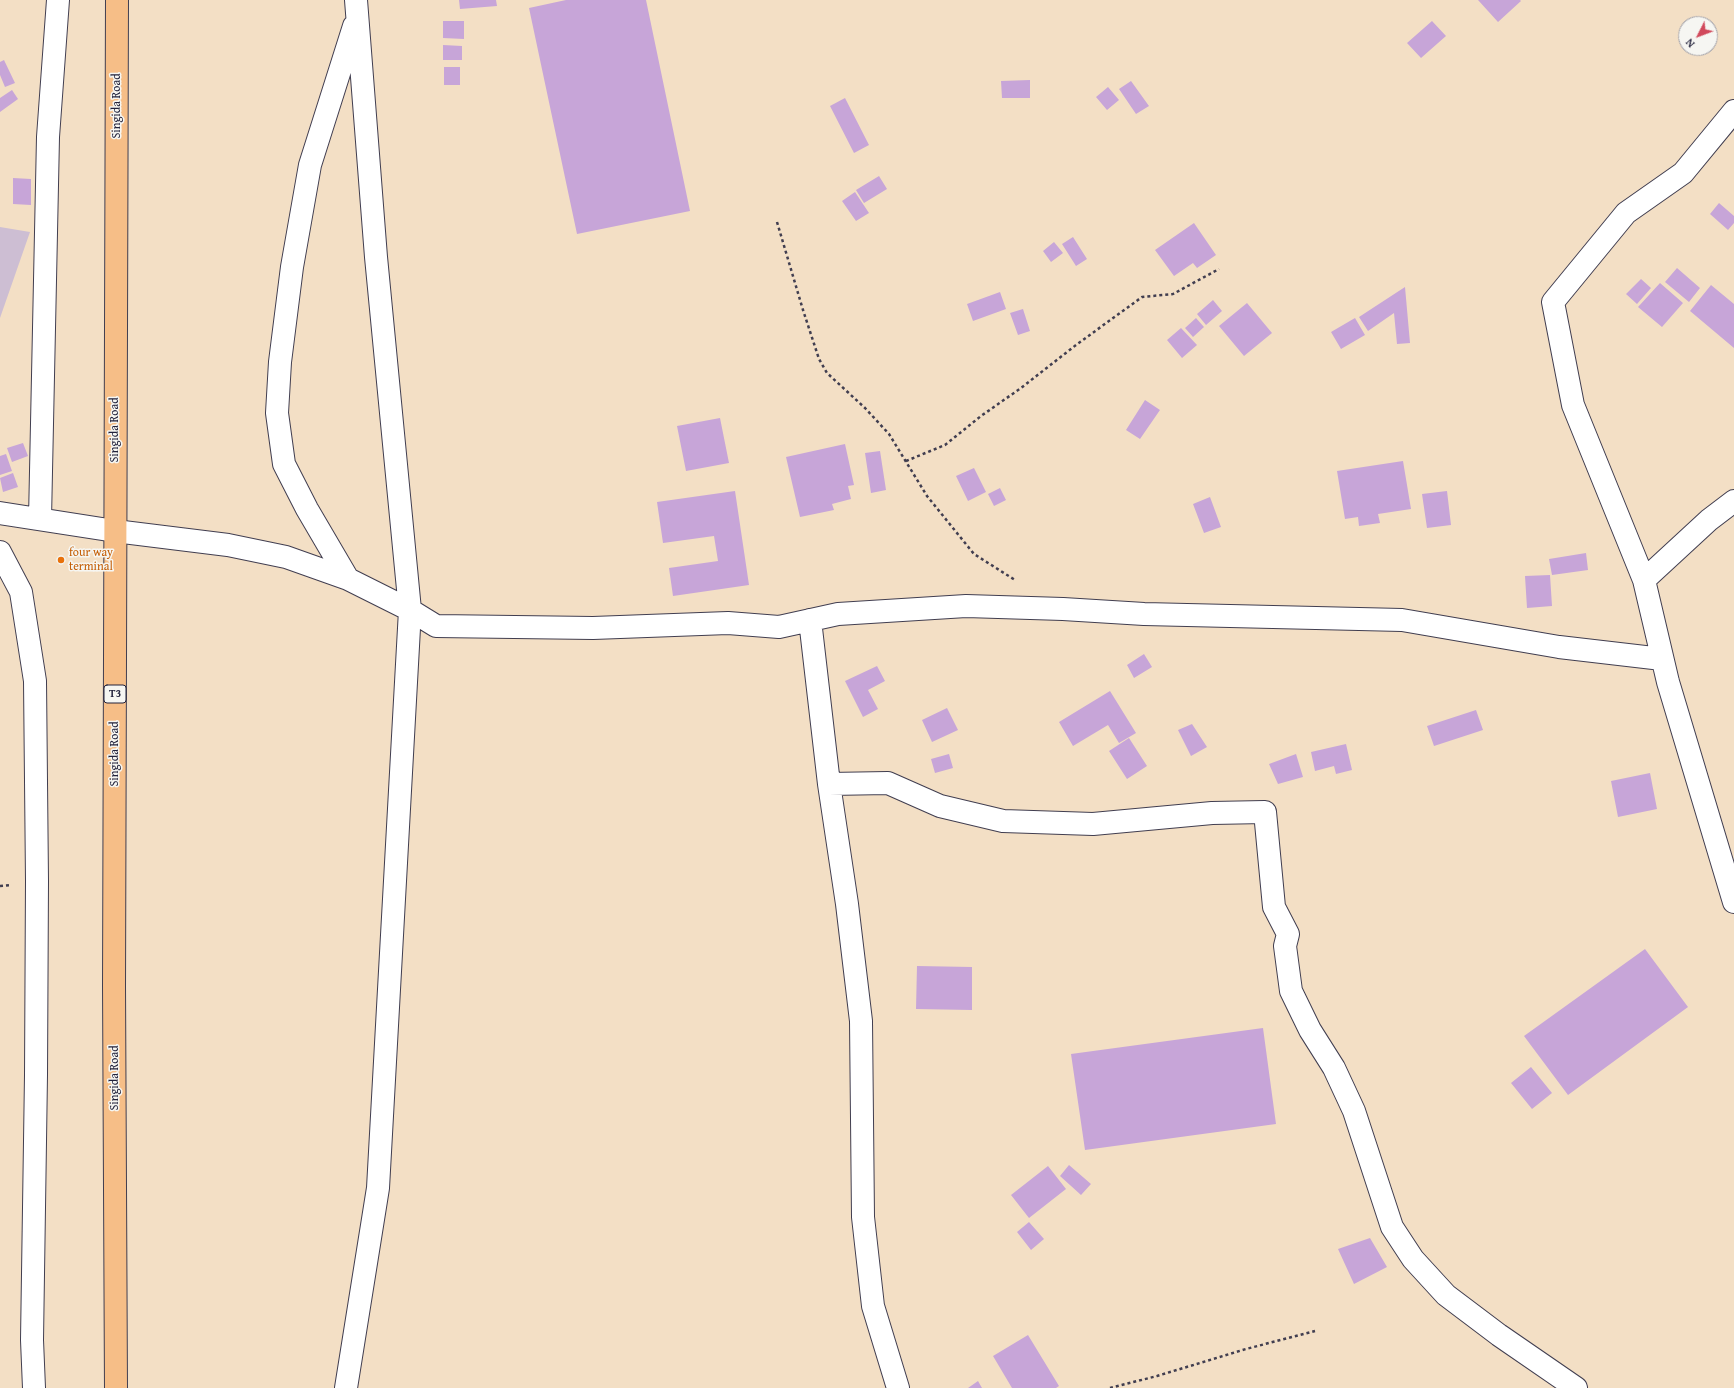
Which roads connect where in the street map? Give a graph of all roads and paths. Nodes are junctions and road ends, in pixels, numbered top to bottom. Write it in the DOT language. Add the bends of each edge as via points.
graph roads {
  1 [pos="58,0"];
  2 [pos="117,0"];
  3 [pos="357,8"];
  4 [pos="1734,110"];
  5 [pos="777,222"];
  6 [pos="1218,269"];
  7 [pos="906,461"];
  8 [pos="1734,501"];
  9 [pos="0,514"];
  10 [pos="40,519"];
  11 [pos="115,531"];
  12 [pos="0,552"];
  13 [pos="348,579"];
  14 [pos="1644,580"];
  15 [pos="1019,582"];
  16 [pos="410,610"];
  17 [pos="810,620"];
  18 [pos="1662,659"];
  19 [pos="829,784"];
  20 [pos="1734,902"];
  21 [pos="1315,1331"];
  22 [pos="34,1388"];
  23 [pos="116,1388"];
  24 [pos="346,1388"];
  25 [pos="898,1388"];
  26 [pos="1110,1388"];
  27 [pos="1576,1388"];
  1 -- 10 [label="street" via="48,137"];
  2 -- 11 [label="highway, Singida Road / T3"];
  3 -- 13 [label="street" via="310,165 292,267 280,362 277,413 284,464"];
  3 -- 16 [label="street" via="376,257"];
  4 -- 14 [label="street" via="1683,173 1626,213 1553,302 1573,405"];
  5 -- 7 [label="path" via="803,310 819,358 827,373 889,434"];
  6 -- 7 [label="path" via="1173,294 1142,298 944,445"];
  7 -- 15 [label="path" via="927,496 974,554"];
  8 -- 14 [label="street" via="1709,520"];
  9 -- 10 [label="street"];
  10 -- 11 [label="street"];
  11 -- 13 [label="street" via="265,552"];
  11 -- 23 [label="highway, Singida Road / T3"];
  12 -- 22 [label="street" via="22,592 35,681 37,881 32,1340"];
  13 -- 16 [label="street"];
  14 -- 18 [label="street"];
  16 -- 17 [label="street" via="436,626 593,628 728,623 779,627"];
  16 -- 24 [label="street" via="378,1188"];
  17 -- 18 [label="street" via="838,614 966,606 1144,614 1402,620 1559,647"];
  17 -- 19 [label="street"];
  18 -- 20 [label="street"];
  19 -- 25 [label="street" via="861,1021 863,1217 874,1306"];
  19 -- 27 [label="street" via="888,783 940,806 1003,821 1093,824 1212,813 1265,812 1274,907 1288,934 1285,946 1291,991 1310,1030 1334,1068 1354,1111 1392,1226 1413,1259 1446,1295"];
  21 -- 26 [label="path"];
}
